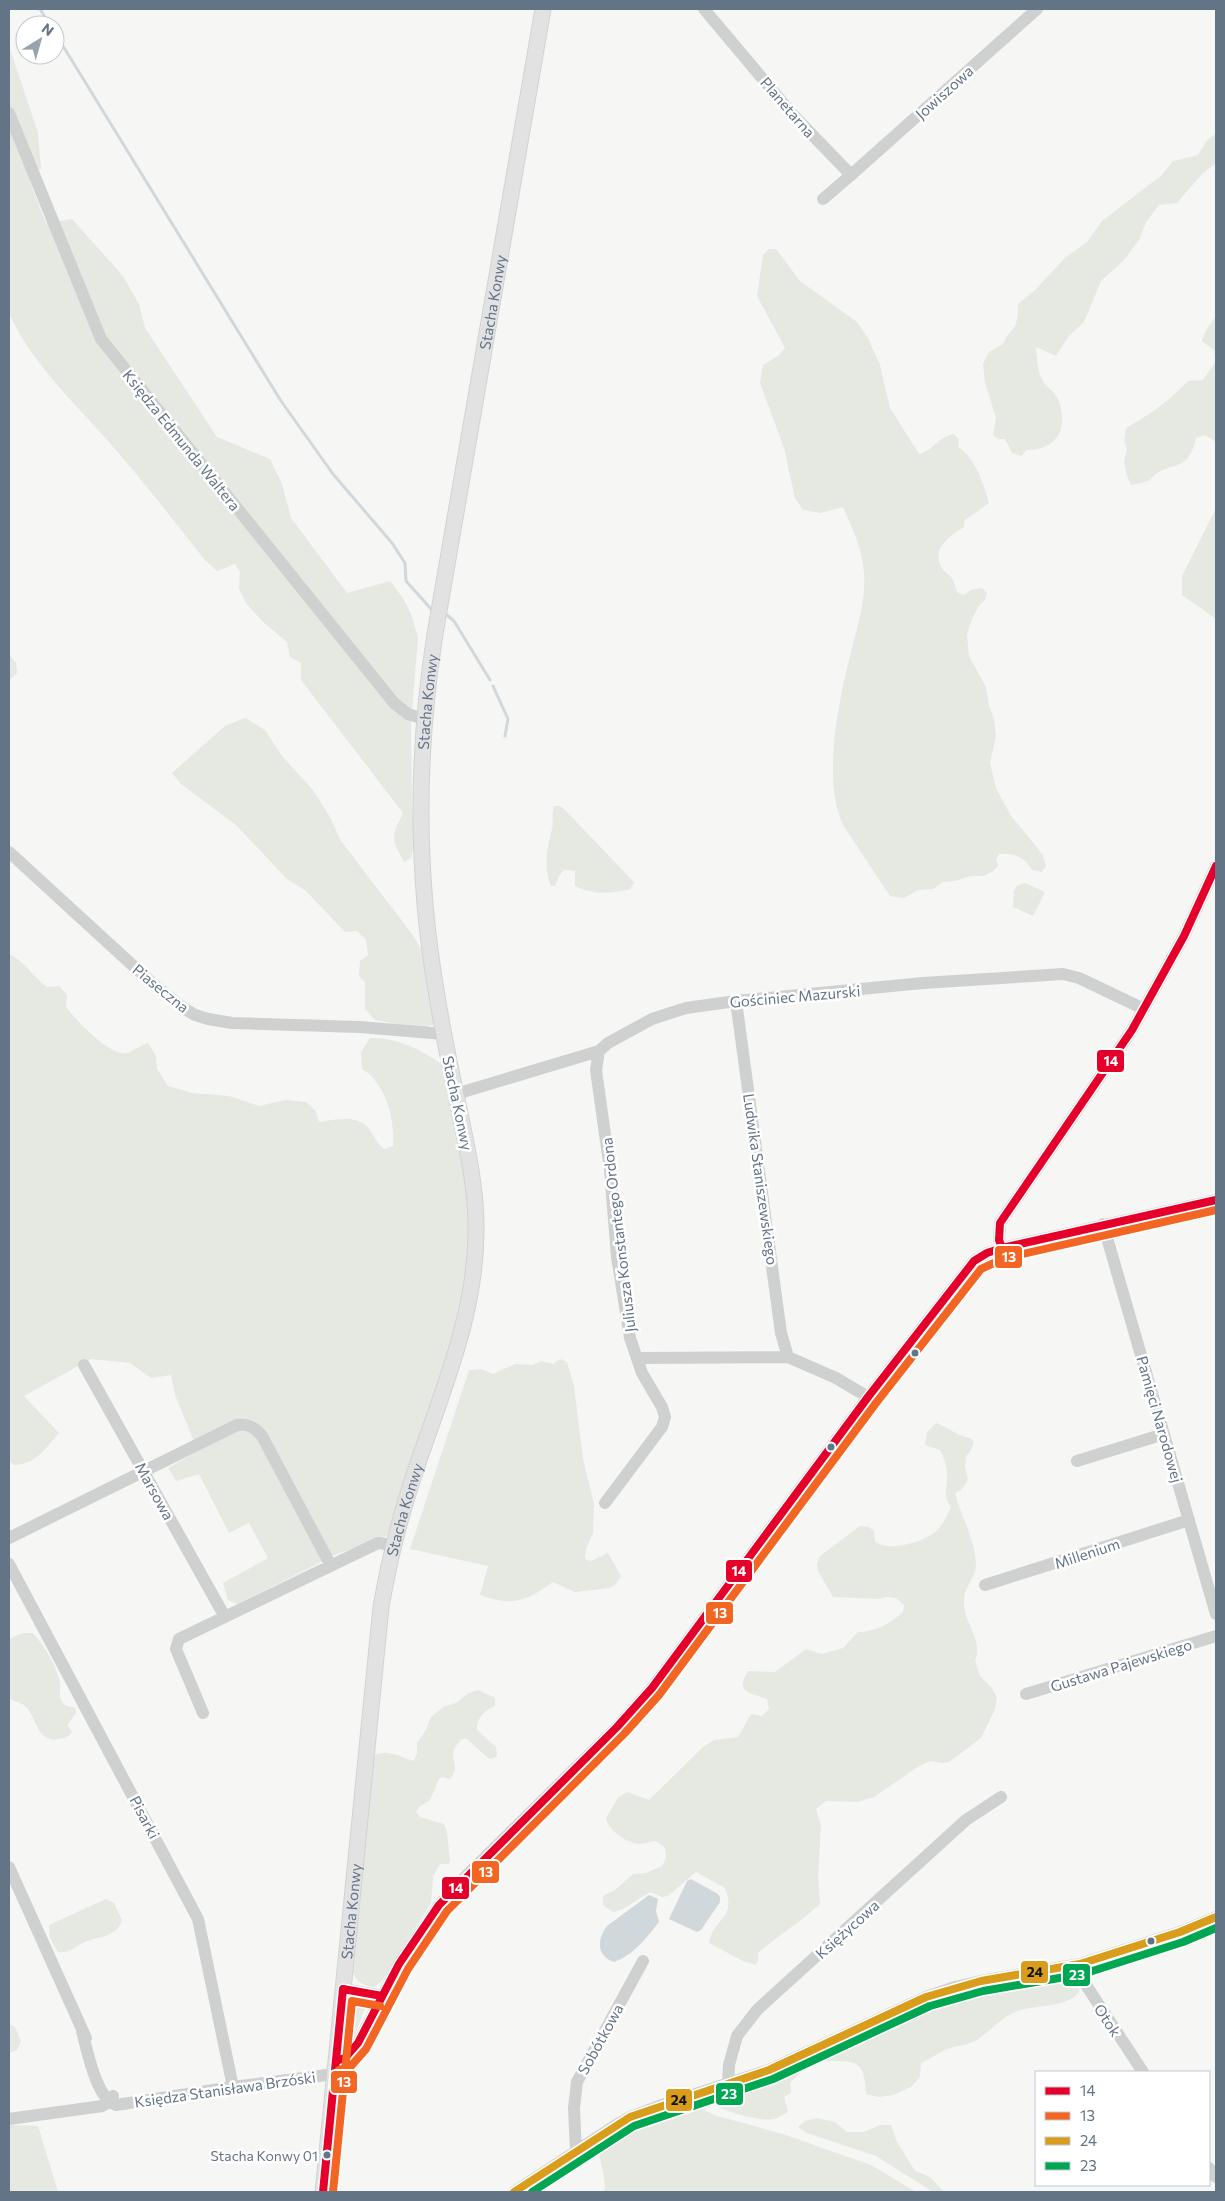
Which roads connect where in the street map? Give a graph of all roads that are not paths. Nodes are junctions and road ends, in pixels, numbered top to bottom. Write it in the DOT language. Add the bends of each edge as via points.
graph roads {
  1 [pos="543,9"];
  2 [pos="704,9"];
  3 [pos="1037,9"];
  4 [pos="9,113"];
  5 [pos="851,174"];
  6 [pos="823,199"];
  7 [pos="424,719"];
  8 [pos="9,852"];
  9 [pos="1216,866"];
  10 [pos="736,1001"];
  11 [pos="1144,1010"];
  12 [pos="443,1034"];
  13 [pos="599,1051"];
  14 [pos="456,1094"];
  15 [pos="1216,1200"];
  16 [pos="1103,1224"];
  17 [pos="1002,1248"];
  18 [pos="788,1357"];
  19 [pos="637,1358"];
  20 [pos="84,1365"];
  21 [pos="868,1397"];
  22 [pos="1164,1434"];
  23 [pos="1078,1461"];
  24 [pos="144,1470"];
  25 [pos="605,1504"];
  26 [pos="1189,1520"];
  27 [pos="9,1538"];
  28 [pos="393,1545"];
  29 [pos="9,1564"];
  30 [pos="330,1564"];
  31 [pos="986,1585"];
  32 [pos="1216,1614"];
  33 [pos="225,1617"];
  34 [pos="1216,1636"];
  35 [pos="1026,1694"];
  36 [pos="203,1713"];
  37 [pos="1001,1797"];
  38 [pos="9,1867"];
  39 [pos="1216,1917"];
  40 [pos="643,1961"];
  41 [pos="1080,1964"];
  42 [pos="343,1988"];
  43 [pos="382,1996"];
  44 [pos="335,2068"];
  45 [pos="1142,2071"];
  46 [pos="728,2084"];
  47 [pos="234,2087"];
  48 [pos="116,2101"];
  49 [pos="9,2119"];
  50 [pos="576,2151"];
  51 [pos="323,2192"];
  52 [pos="514,2192"];
  1 -- 7 [label="main road, Stacha Konwy" via="440,604"];
  2 -- 5 [label="street, Planetarna" via="794,116"];
  3 -- 5 [label="street, Jowiszowa"];
  4 -- 7 [label="street, Księdza Edmunda Waltera" via="101,339 394,703 408,714"];
  5 -- 6 [label="street"];
  7 -- 12 [label="main road, Stacha Konwy" via="420,779 422,863 430,950"];
  8 -- 12 [label="street, Piaseczna" via="153,984 196,1015 232,1022"];
  9 -- 11 [label="street" via="1184,936"];
  10 -- 11 [label="street, Gościniec Mazurski" via="1053,973 1079,978"];
  10 -- 13 [label="street, Gościniec Mazurski" via="662,1015"];
  10 -- 18 [label="street, Ludwika Staniszewskiego" via="781,1333"];
  11 -- 17 [label="street" via="1000,1223 998,1240"];
  12 -- 14 [label="main road, Stacha Konwy"];
  13 -- 14 [label="street, Gościniec Mazurski"];
  13 -- 19 [label="street, Juliusza Konstantego Ordona" via="596,1070 610,1170 617,1257 630,1338"];
  14 -- 28 [label="main road, Stacha Konwy" via="475,1199 472,1290 459,1344"];
  15 -- 16 [label="street"];
  16 -- 17 [label="street"];
  16 -- 22 [label="street, Pamięci Narodowej"];
  17 -- 21 [label="street" via="974,1261 964,1272"];
  18 -- 19 [label="street"];
  18 -- 21 [label="street" via="836,1378"];
  19 -- 25 [label="street, Juliusza Konstantego Ordona" via="662,1407 664,1422"];
  20 -- 24 [label="street, Marsowa"];
  21 -- 43 [label="street" via="652,1688 439,1905 411,1944"];
  22 -- 23 [label="street"];
  22 -- 26 [label="street, Pamięci Narodowej"];
  24 -- 27 [label="street"];
  24 -- 30 [label="street" via="237,1425 254,1427 262,1436"];
  24 -- 33 [label="street, Marsowa"];
  26 -- 31 [label="street, Millenium"];
  26 -- 32 [label="street, Pamięci Narodowej"];
  28 -- 30 [label="street" via="378,1543"];
  28 -- 42 [label="main road, Stacha Konwy" via="377,1640"];
  29 -- 47 [label="street, Pisarki" via="195,1911"];
  30 -- 33 [label="street"];
  33 -- 36 [label="street" via="184,1636 176,1646"];
  34 -- 35 [label="street, Gustawa Pajewskiego"];
  37 -- 46 [label="street, Księżycowa" via="966,1820 757,2010 737,2036 729,2064"];
  38 -- 48 [label="street"];
  39 -- 41 [label="street"];
  40 -- 50 [label="street, Sobótkowa" via="577,2082 574,2108"];
  41 -- 45 [label="street, Otok" via="1086,1985"];
  41 -- 46 [label="street" via="948,1989 785,2063"];
  42 -- 43 [label="street"];
  42 -- 44 [label="main road, Stacha Konwy"];
  43 -- 44 [label="street" via="358,2043"];
  44 -- 47 [label="street, Księdza Stanisława Brzóski"];
  44 -- 51 [label="main road, Stacha Konwy"];
  46 -- 50 [label="street" via="639,2114"];
  47 -- 48 [label="street, Księdza Stanisława Brzóski"];
  48 -- 49 [label="street, Księdza Stanisława Brzóski" via="102,2106"];
  50 -- 52 [label="street"];
}
